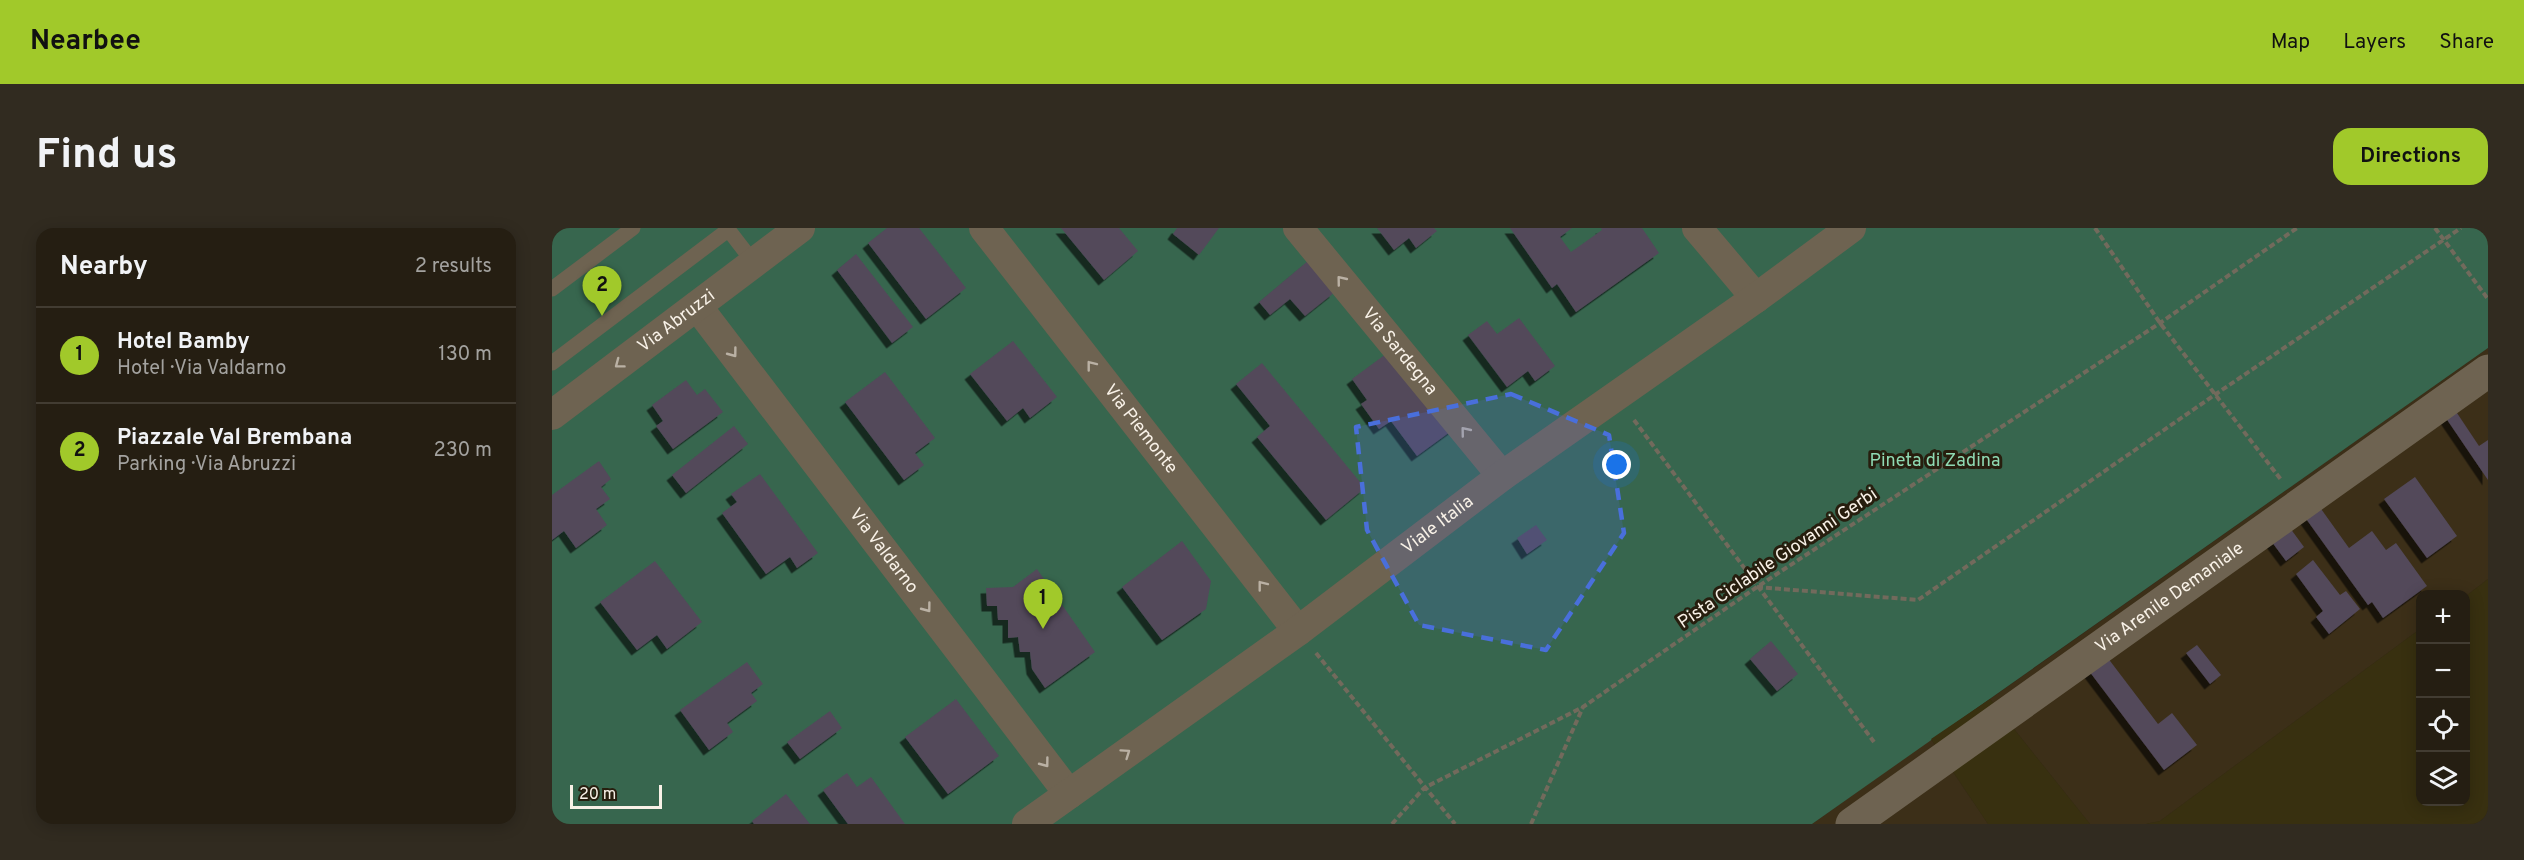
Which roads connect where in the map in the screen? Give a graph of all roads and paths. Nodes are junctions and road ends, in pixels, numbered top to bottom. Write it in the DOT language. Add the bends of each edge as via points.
graph roads {
  1 [pos="633,228"];
  2 [pos="800,228"];
  3 [pos="984,228"];
  4 [pos="1298,228"];
  5 [pos="1697,228"];
  6 [pos="1851,228"];
  7 [pos="2095,228"];
  8 [pos="2297,228"];
  9 [pos="2435,228"];
  10 [pos="2461,228"];
  11 [pos="728,229"];
  12 [pos="2445,239"];
  13 [pos="754,263"];
  14 [pos="552,289"];
  15 [pos="1756,298"];
  16 [pos="2488,299"];
  17 [pos="697,306"];
  18 [pos="2160,323"];
  19 [pos="552,363"];
  20 [pos="2488,371"];
  21 [pos="2216,394"];
  22 [pos="1616,397"];
  23 [pos="552,415"];
  24 [pos="1502,476"];
  25 [pos="2284,484"];
  26 [pos="1757,587"];
  27 [pos="1298,631"];
  28 [pos="1583,707"];
  29 [pos="1874,742"];
  30 [pos="1424,788"];
  31 [pos="1069,794"];
  32 [pos="1027,824"];
  33 [pos="1392,824"];
  34 [pos="1455,824"];
  35 [pos="1532,824"];
  36 [pos="1852,824"];
  1 -- 14 [label="lane"];
  2 -- 13 [label="street, Via Abruzzi"];
  27 -- 3 [label="street, Via Piemonte, one-way"];
  24 -- 4 [label="street, Via Sardegna, one-way"];
  5 -- 15 [label="street"];
  6 -- 15 [label="street, Viale Italia"];
  7 -- 18 [label="path"];
  8 -- 18 [label="path, Pista Ciclabile Giovanni Gerbi"];
  9 -- 12 [label="path"];
  10 -- 12 [label="path"];
  11 -- 13 [label="lane"];
  11 -- 19 [label="lane"];
  12 -- 16 [label="path"];
  12 -- 21 [label="path"];
  13 -- 17 [label="street, Via Abruzzi"];
  15 -- 22 [label="street, Viale Italia"];
  17 -- 23 [label="street, Via Abruzzi, one-way"];
  17 -- 31 [label="street, Via Valdarno, one-way"];
  18 -- 21 [label="path"];
  18 -- 26 [label="path, Pista Ciclabile Giovanni Gerbi"];
  20 -- 36 [label="street, Via Arenile Demaniale"];
  21 -- 25 [label="path"];
  21 -- 26 [label="path" via="1918,600"];
  22 -- 24 [label="street, Viale Italia"];
  22 -- 26 [label="path"];
  24 -- 27 [label="street, Viale Italia"];
  26 -- 28 [label="path, Pista Ciclabile Giovanni Gerbi"];
  26 -- 29 [label="path"];
  27 -- 30 [label="path"];
  31 -- 27 [label="street, Viale Italia, one-way"];
  28 -- 30 [label="path, Pista Ciclabile Giovanni Gerbi"];
  28 -- 35 [label="path"];
  30 -- 33 [label="path, Pista Ciclabile Giovanni Gerbi"];
  30 -- 34 [label="path"];
  31 -- 32 [label="street, Viale Italia"];
}
